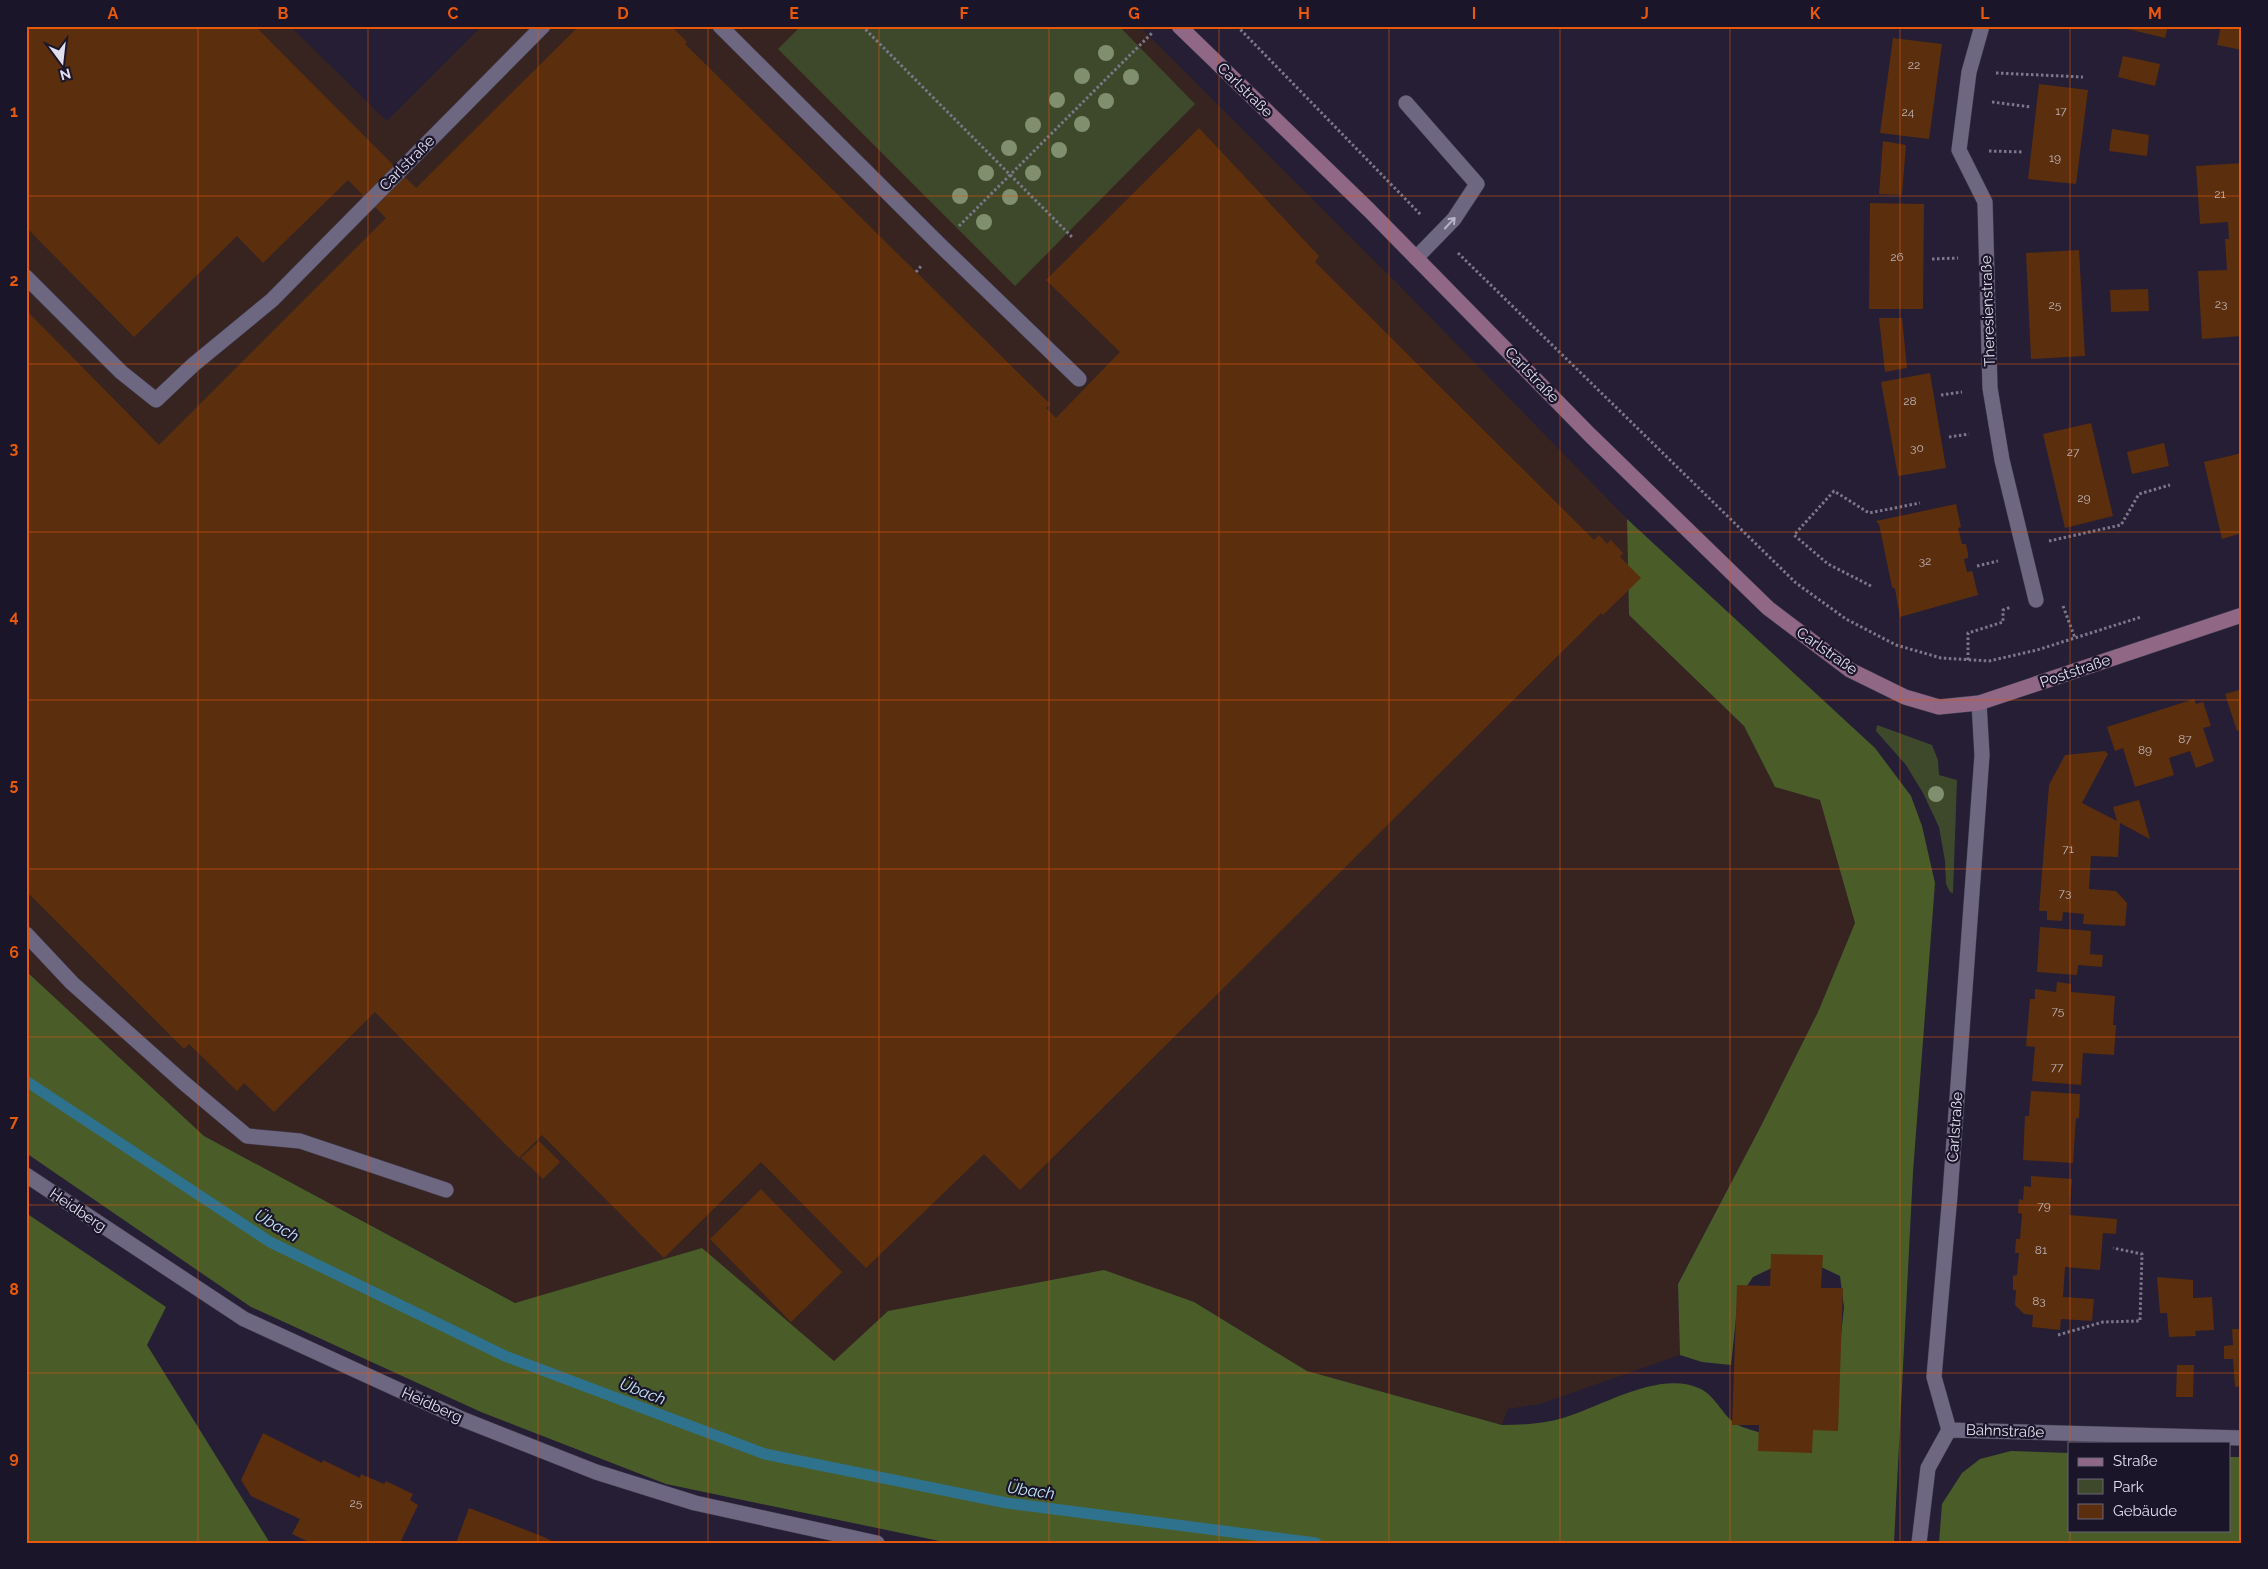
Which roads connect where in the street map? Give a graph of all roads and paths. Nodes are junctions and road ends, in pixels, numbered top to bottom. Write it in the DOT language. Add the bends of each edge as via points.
graph roads {
  1 [pos="543,26"];
  2 [pos="720,26"];
  3 [pos="862,26"];
  4 [pos="1179,26"];
  5 [pos="1238,26"];
  6 [pos="1982,26"];
  7 [pos="1146,39"];
  8 [pos="1969,72"];
  9 [pos="2083,78"];
  10 [pos="1967,99"];
  11 [pos="1406,102"];
  12 [pos="2031,107"];
  13 [pos="1010,174"];
  14 [pos="1439,234"];
  15 [pos="1072,237"];
  16 [pos="940,244"];
  17 [pos="1416,258"];
  18 [pos="916,272"];
  19 [pos="26,277"];
  20 [pos="1080,379"];
  21 [pos="2170,485"];
  22 [pos="1920,503"];
  23 [pos="2023,547"];
  24 [pos="1871,586"];
  25 [pos="2036,600"];
  26 [pos="2148,614"];
  27 [pos="2242,616"];
  28 [pos="1968,660"];
  29 [pos="1905,698"];
  30 [pos="1979,703"];
  31 [pos="26,934"];
  32 [pos="26,1175"];
  33 [pos="446,1190"];
  34 [pos="2113,1248"];
  35 [pos="2058,1336"];
  36 [pos="1949,1430"];
  37 [pos="2242,1438"];
  38 [pos="877,1543"];
  39 [pos="1919,1543"];
  1 -- 19 [label="street, Carlstraße" via="272,300 156,400 121,372"];
  2 -- 16 [label="street"];
  3 -- 13 [label="path"];
  4 -- 17 [label="main road, Carlstraße"];
  5 -- 14 [label="path"];
  6 -- 8 [label="street, Theresienstraße"];
  7 -- 13 [label="path"];
  8 -- 9 [label="path"];
  8 -- 10 [label="street, Theresienstraße"];
  10 -- 12 [label="path"];
  10 -- 23 [label="street, Theresienstraße" via="1959,150 1985,202 1990,388 2002,460"];
  14 -- 11 [label="street, one-way" via="1454,219 1477,184"];
  13 -- 15 [label="path"];
  13 -- 16 [label="path"];
  14 -- 17 [label="street"];
  14 -- 28 [label="path" via="1796,583 1846,620 1896,645 1941,658"];
  16 -- 18 [label="path"];
  16 -- 20 [label="street"];
  17 -- 29 [label="main road, Carlstraße" via="1590,435 1768,608 1850,670"];
  21 -- 23 [label="path" via="2138,494 2121,525"];
  22 -- 24 [label="path" via="1869,513 1834,491 1794,535 1828,564"];
  23 -- 25 [label="street, Theresienstraße"];
  25 -- 28 [label="path" via="2003,610 2003,622 1968,633"];
  26 -- 28 [label="path" via="2037,650 1989,661"];
  27 -- 30 [label="main road, Poststraße"];
  29 -- 30 [label="main road, Poststraße" via="1939,708"];
  30 -- 36 [label="street, Carlstraße" via="1982,755 1934,1377"];
  31 -- 33 [label="street" via="72,983 247,1136 300,1141"];
  32 -- 38 [label="street, Heidberg" via="244,1319 472,1423 596,1472 695,1503"];
  34 -- 35 [label="path" via="2142,1254 2140,1321 2103,1322"];
  36 -- 37 [label="street, Bahnstraße"];
  36 -- 39 [label="street" via="1928,1468"];
}
